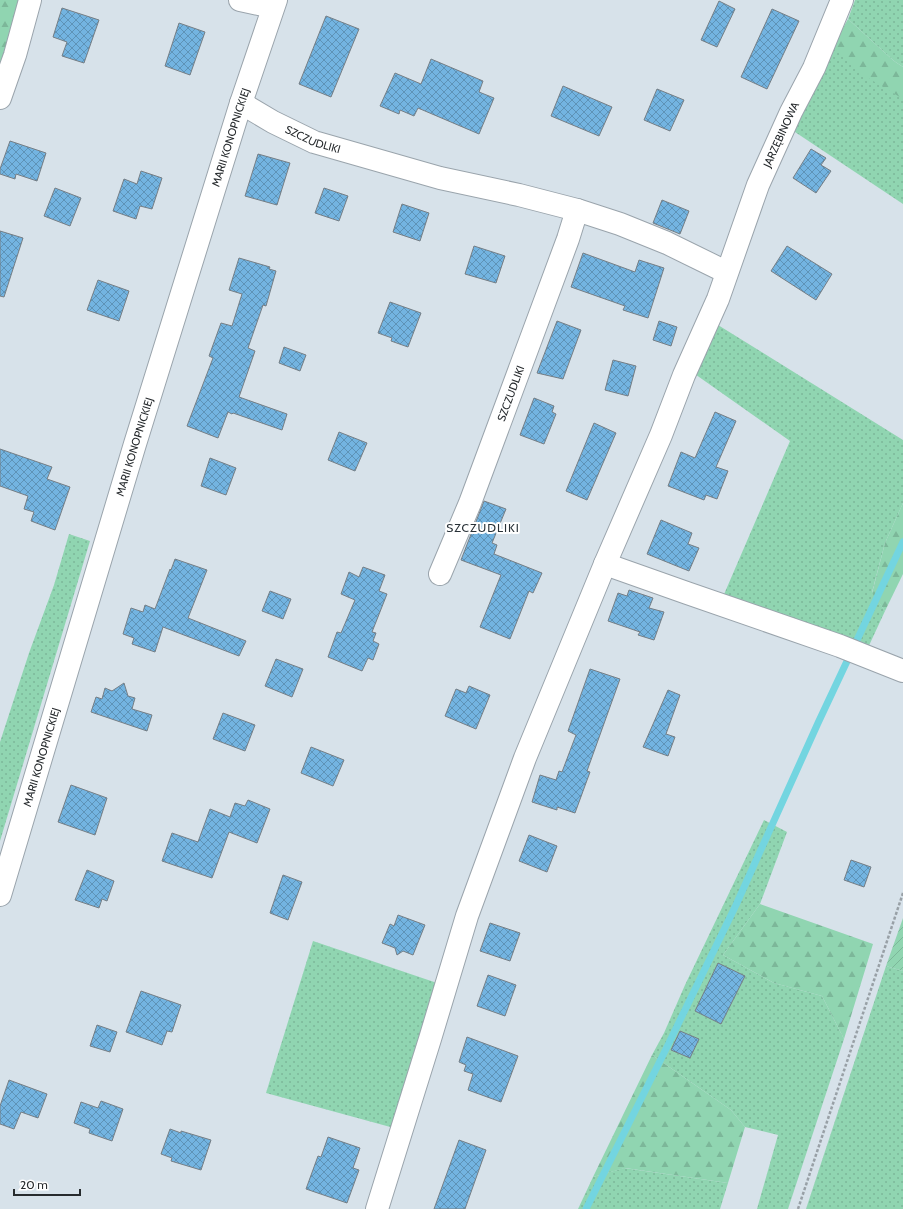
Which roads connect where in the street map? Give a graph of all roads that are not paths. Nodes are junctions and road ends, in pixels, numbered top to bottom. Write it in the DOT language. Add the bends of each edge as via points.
graph roads {
  1 [pos="30,0"];
  2 [pos="240,0"];
  3 [pos="842,0"];
  4 [pos="275,4"];
  5 [pos="0,98"];
  6 [pos="240,103"];
  7 [pos="577,210"];
  8 [pos="726,272"];
  9 [pos="605,564"];
  10 [pos="440,574"];
  11 [pos="903,671"];
  12 [pos="0,895"];
  13 [pos="377,1209"];
  1 -- 5 [label="street"];
  2 -- 4 [label="street"];
  3 -- 8 [label="street, JARZĘBINOWA" via="814,68 769,160"];
  4 -- 6 [label="street, MARII KONOPNICKIEJ"];
  6 -- 7 [label="street, SZCZUDLIKI" via="314,142 440,178"];
  6 -- 12 [label="street, MARII KONOPNICKIEJ" via="132,451"];
  7 -- 8 [label="street, SZCZUDLIKI" via="668,243"];
  7 -- 10 [label="street, SZCZUDLIKI" via="470,503"];
  8 -- 9 [label="street, JARZĘBINOWA" via="718,299 684,375 662,435"];
  9 -- 11 [label="street" via="840,646"];
  9 -- 13 [label="street, JARZĘBINOWA" via="525,758 477,888"];
}
